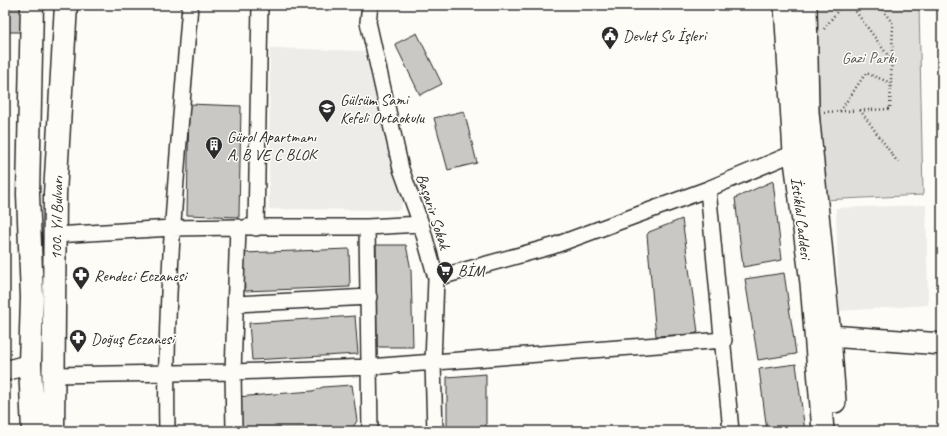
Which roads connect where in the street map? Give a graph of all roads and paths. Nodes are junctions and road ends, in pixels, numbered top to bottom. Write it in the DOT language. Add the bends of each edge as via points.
graph roads {
  1 [pos="32,5"];
  2 [pos="66,5"];
  3 [pos="190,5"];
  4 [pos="260,5"];
  5 [pos="370,5"];
  6 [pos="785,5"];
  7 [pos="806,5"];
  8 [pos="842,5"];
  9 [pos="850,5"];
  10 [pos="879,5"];
  11 [pos="821,32"];
  12 [pos="892,62"];
  13 [pos="891,83"];
  14 [pos="860,110"];
  15 [pos="840,111"];
  16 [pos="820,112"];
  17 [pos="794,153"];
  18 [pos="899,164"];
  19 [pos="708,189"];
  20 [pos="421,224"];
  21 [pos="238,227"];
  22 [pos="367,227"];
  23 [pos="172,228"];
  24 [pos="256,228"];
  25 [pos="55,235"];
  26 [pos="436,278"];
  27 [pos="369,297"];
  28 [pos="236,304"];
  29 [pos="830,336"];
  30 [pos="724,340"];
  31 [pos="942,344"];
  32 [pos="433,363"];
  33 [pos="30,364"];
  34 [pos="369,367"];
  35 [pos="5,371"];
  36 [pos="166,372"];
  37 [pos="233,372"];
  38 [pos="53,375"];
  39 [pos="33,431"];
  40 [pos="53,431"];
  41 [pos="167,431"];
  42 [pos="234,431"];
  43 [pos="370,431"];
  44 [pos="435,431"];
  45 [pos="731,431"];
  46 [pos="823,431"];
  47 [pos="836,431"];
  1 -- 33 [label="main road, 100. Yıl Bulvarı" via="28,194 32,297"];
  2 -- 25 [label="main road, 100. Yıl Bulvarı"];
  3 -- 23 [label="street"];
  4 -- 24 [label="street"];
  5 -- 20 [label="street, Başarir Sokak" via="368,22 382,90 401,169"];
  6 -- 17 [label="main road, İstiklal Caddesi"];
  7 -- 29 [label="main road, İstiklal Caddesi" via="808,112"];
  8 -- 11 [label="path"];
  9 -- 12 [label="path"];
  10 -- 12 [label="path" via="893,24"];
  12 -- 13 [label="path"];
  13 -- 14 [label="path" via="890,109"];
  13 -- 15 [label="path" via="866,73"];
  14 -- 15 [label="path"];
  14 -- 18 [label="path"];
  15 -- 16 [label="path"];
  17 -- 19 [label="street"];
  17 -- 46 [label="main road, İstiklal Caddesi" via="811,283"];
  19 -- 26 [label="street" via="553,246"];
  19 -- 30 [label="street"];
  20 -- 22 [label="street"];
  20 -- 26 [label="street, Başarir Sokak"];
  21 -- 23 [label="street"];
  21 -- 24 [label="street"];
  21 -- 28 [label="street"];
  22 -- 24 [label="street"];
  22 -- 27 [label="street"];
  23 -- 25 [label="street"];
  23 -- 36 [label="street"];
  25 -- 38 [label="main road, 100. Yıl Bulvarı"];
  26 -- 32 [label="street, Başarir Sokak"];
  27 -- 28 [label="street"];
  27 -- 34 [label="street"];
  28 -- 37 [label="street"];
  29 -- 31 [label="main road"];
  29 -- 47 [label="main road, İstiklal Caddesi"];
  30 -- 32 [label="street"];
  30 -- 45 [label="street"];
  32 -- 34 [label="street"];
  32 -- 44 [label="street, Başarir Sokak"];
  33 -- 35 [label="street"];
  33 -- 39 [label="main road, 100. Yıl Bulvarı"];
  34 -- 37 [label="street"];
  34 -- 43 [label="street"];
  36 -- 37 [label="street"];
  36 -- 38 [label="street"];
  36 -- 41 [label="street"];
  37 -- 42 [label="street"];
  38 -- 40 [label="main road, 100. Yıl Bulvarı"];
}
